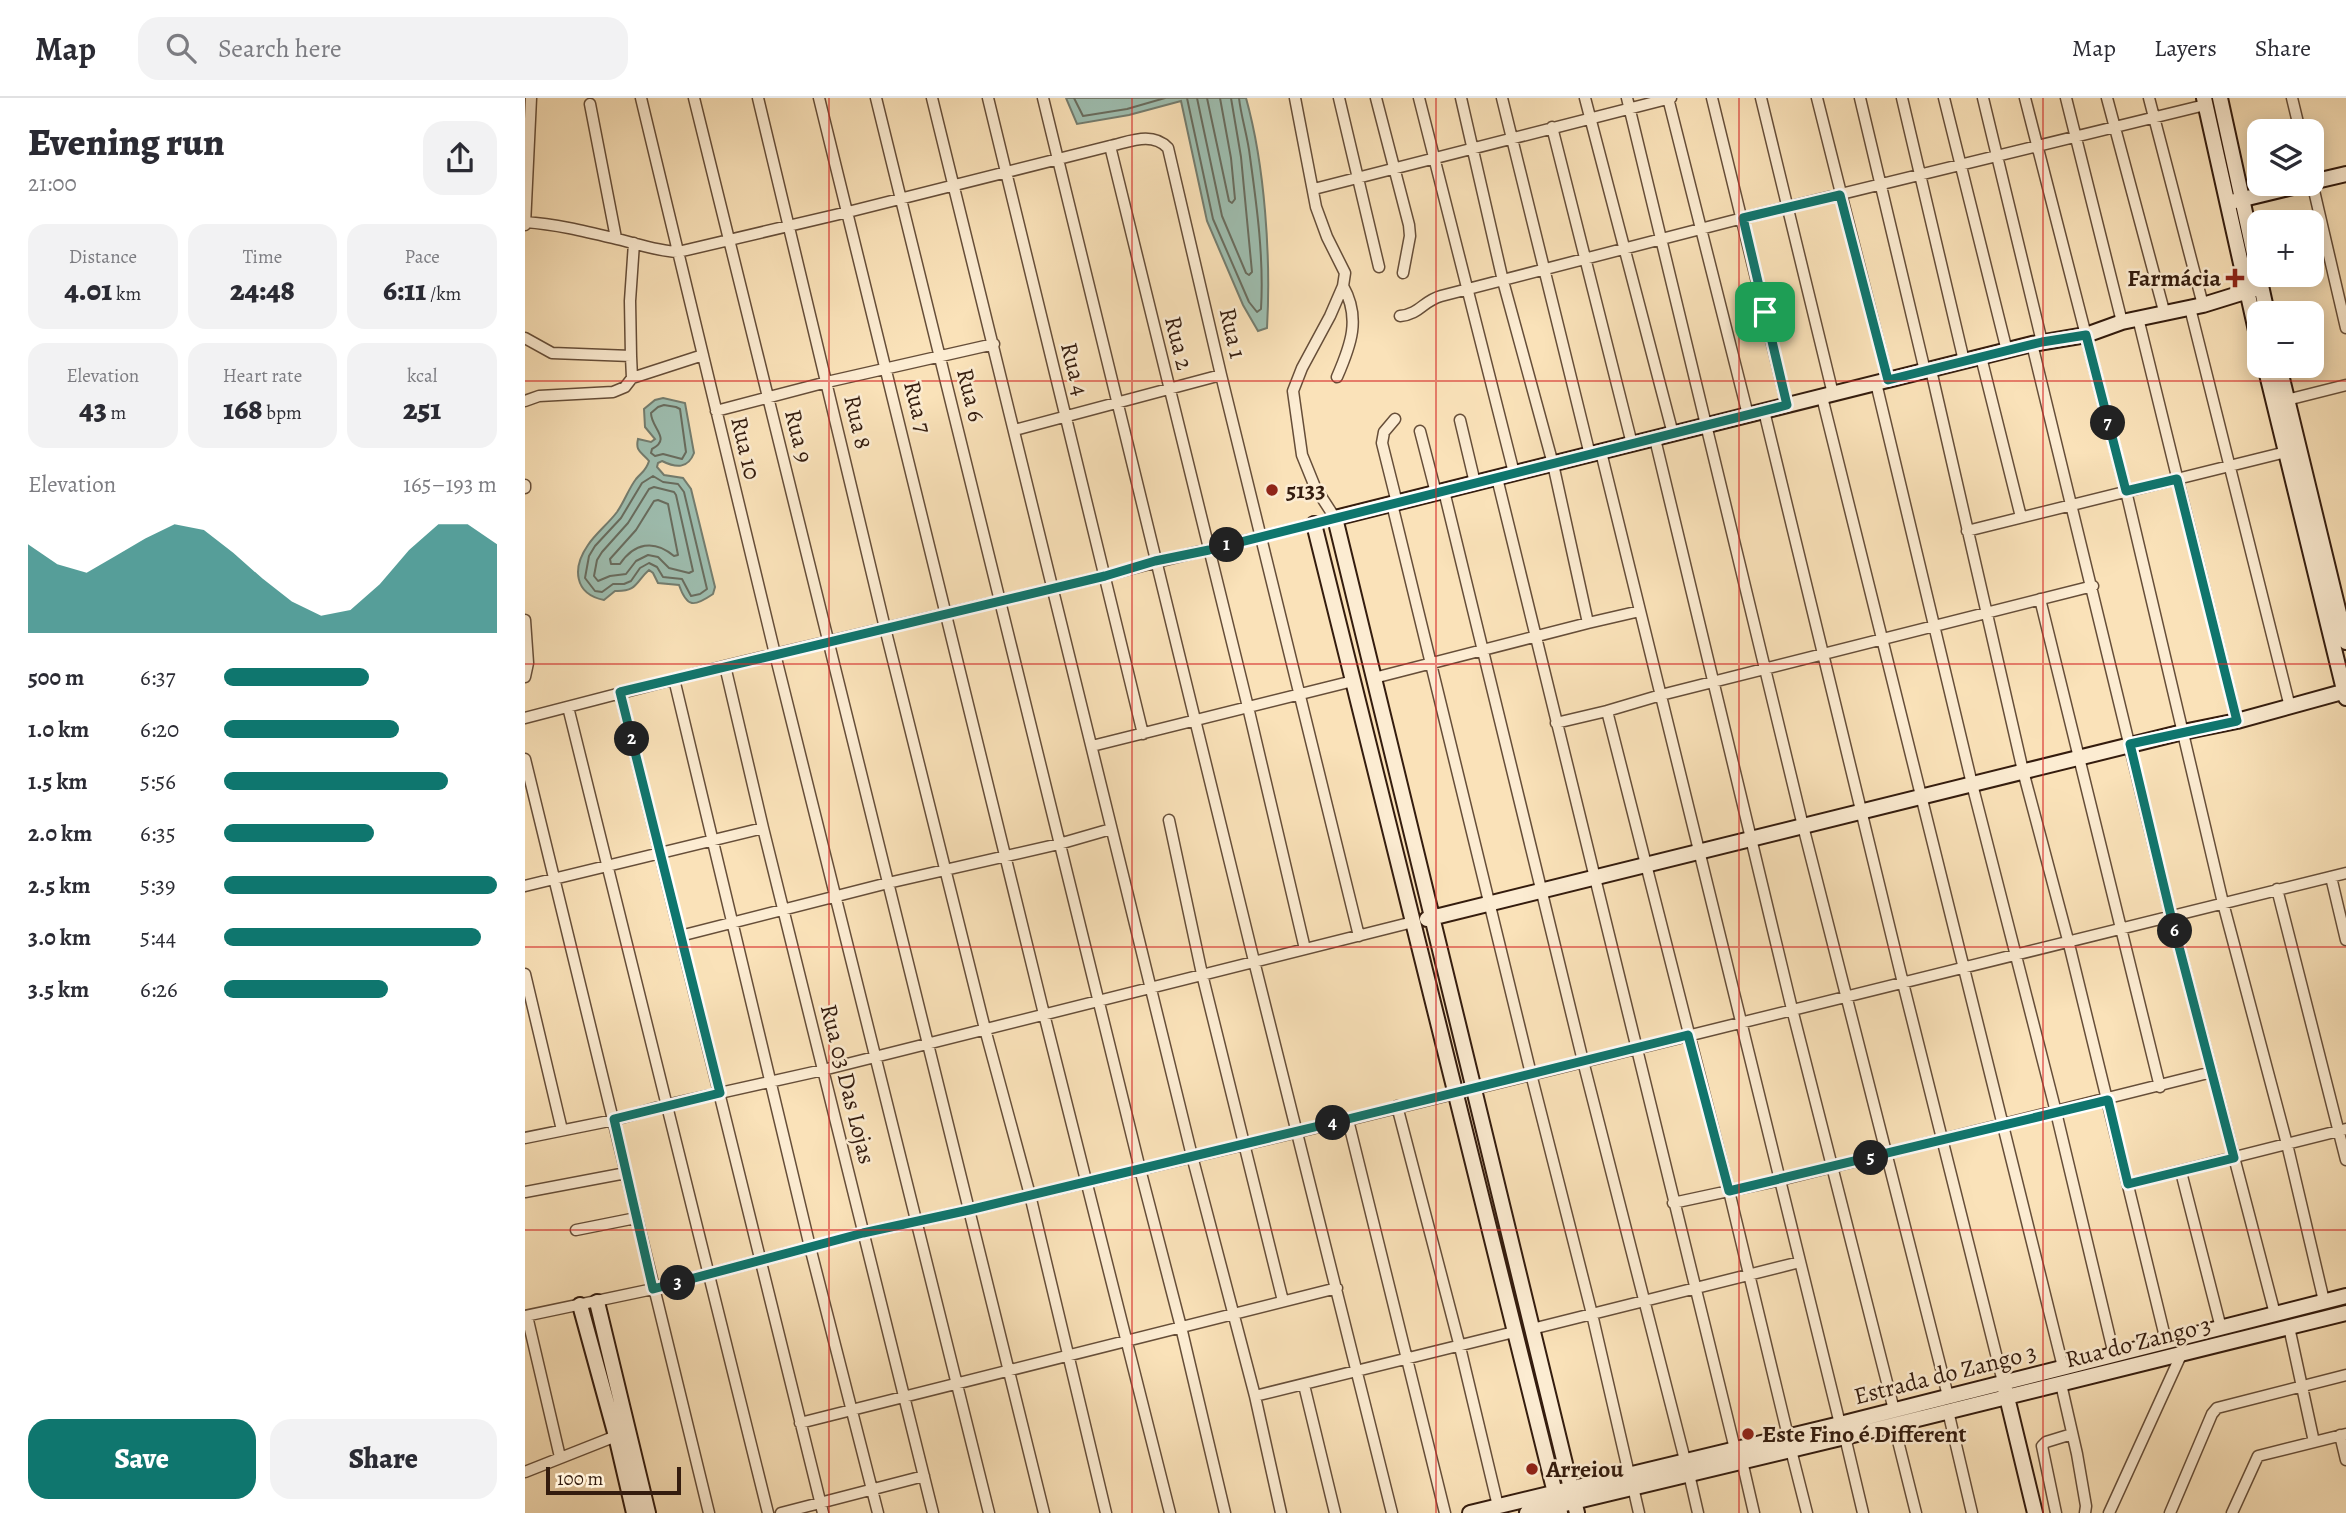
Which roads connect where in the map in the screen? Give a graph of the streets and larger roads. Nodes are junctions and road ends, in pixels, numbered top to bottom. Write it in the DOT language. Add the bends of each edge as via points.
graph roads {
  1 [pos="531,98"];
  2 [pos="641,98"];
  3 [pos="694,98"];
  4 [pos="758,98"];
  5 [pos="819,98"];
  6 [pos="876,98"];
  7 [pos="933,98"];
  8 [pos="988,98"];
  9 [pos="1043,98"];
  10 [pos="1294,98"];
  11 [pos="1339,98"];
  12 [pos="1376,98"];
  13 [pos="1419,98"];
  14 [pos="1461,98"];
  15 [pos="1502,98"];
  16 [pos="1585,98"];
  17 [pos="1669,98"];
  18 [pos="1712,98"];
  19 [pos="1761,98"];
  20 [pos="1817,98"];
  21 [pos="1860,98"];
  22 [pos="1902,98"];
  23 [pos="1944,98"];
  24 [pos="1983,98"];
  25 [pos="2025,98"];
  26 [pos="2066,98"];
  27 [pos="2107,98"];
  28 [pos="2149,98"];
  29 [pos="2220,98"];
  30 [pos="2292,98"];
  31 [pos="2204,101"];
  32 [pos="1628,103"];
  33 [pos="590,104"];
  34 [pos="1590,118"];
  35 [pos="2153,118"];
  36 [pos="2297,119"];
  37 [pos="1552,127"];
  38 [pos="2114,128"];
  39 [pos="2075,137"];
  40 [pos="1512,138"];
  41 [pos="2036,145"];
  42 [pos="1109,146"];
  43 [pos="1474,148"];
  44 [pos="1996,155"];
  45 [pos="1434,158"];
  46 [pos="1058,159"];
  47 [pos="1961,165"];
  48 [pos="1394,167"];
  49 [pos="526,172"];
  50 [pos="1005,172"];
  51 [pos="1921,174"];
  52 [pos="2346,174"];
  53 [pos="1356,178"];
  54 [pos="2324,179"];
  55 [pos="1880,184"];
  56 [pos="955,185"];
  57 [pos="1314,189"];
  58 [pos="1840,195"];
  59 [pos="2255,196"];
  60 [pos="2315,196"];
  61 [pos="901,199"];
  62 [pos="2242,199"];
  63 [pos="2227,204"];
  64 [pos="1789,206"];
  65 [pos="848,212"];
  66 [pos="1743,218"];
  67 [pos="2247,222"];
  68 [pos="525,223"];
  69 [pos="790,225"];
  70 [pos="1701,229"];
  71 [pos="615,238"];
  72 [pos="729,240"];
  73 [pos="1662,240"];
  74 [pos="634,243"];
  75 [pos="1625,249"];
  76 [pos="678,251"];
  77 [pos="1584,259"];
  78 [pos="1379,267"];
  79 [pos="1544,270"];
  80 [pos="1403,273"];
  81 [pos="1503,281"];
  82 [pos="1343,285"];
  83 [pos="2261,287"];
  84 [pos="1466,290"];
  85 [pos="2246,291"];
  86 [pos="2248,301"];
  87 [pos="2264,301"];
  88 [pos="2197,306"];
  89 [pos="2164,311"];
  90 [pos="1400,316"];
  91 [pos="2138,318"];
  92 [pos="2122,322"];
  93 [pos="2346,328"];
  94 [pos="2086,335"];
  95 [pos="525,338"];
  96 [pos="2037,343"];
  97 [pos="994,344"];
  98 [pos="2007,351"];
  99 [pos="631,355"];
  100 [pos="703,355"];
  101 [pos="1981,357"];
  102 [pos="940,358"];
  103 [pos="1964,361"];
  104 [pos="887,370"];
  105 [pos="1928,370"];
  106 [pos="1221,376"];
  107 [pos="1337,377"];
  108 [pos="632,378"];
  109 [pos="2268,378"];
  110 [pos="2282,378"];
  111 [pos="827,382"];
  112 [pos="1882,382"];
  113 [pos="2346,385"];
  114 [pos="1169,390"];
  115 [pos="1828,395"];
  116 [pos="768,397"];
  117 [pos="2287,400"];
  118 [pos="525,401"];
  119 [pos="1117,402"];
  120 [pos="1787,405"];
  121 [pos="716,411"];
  122 [pos="1764,411"];
  123 [pos="1748,415"];
  124 [pos="1065,417"];
  125 [pos="1395,419"];
  126 [pos="1459,420"];
  127 [pos="1707,425"];
  128 [pos="1015,430"];
  129 [pos="1420,431"];
  130 [pos="1673,434"];
  131 [pos="1655,439"];
  132 [pos="1632,444"];
  133 [pos="2286,452"];
  134 [pos="1595,453"];
  135 [pos="1553,464"];
  136 [pos="2230,466"];
  137 [pos="1514,474"];
  138 [pos="1497,478"];
  139 [pos="2177,479"];
  140 [pos="1475,483"];
  141 [pos="2126,491"];
  142 [pos="1440,492"];
  143 [pos="1394,503"];
  144 [pos="2072,505"];
  145 [pos="2021,517"];
  146 [pos="1335,518"];
  147 [pos="1314,524"];
  148 [pos="1967,531"];
  149 [pos="1262,536"];
  150 [pos="1209,550"];
  151 [pos="1155,561"];
  152 [pos="1105,576"];
  153 [pos="2093,586"];
  154 [pos="1053,587"];
  155 [pos="2040,599"];
  156 [pos="999,600"];
  157 [pos="2342,606"];
  158 [pos="1640,611"];
  159 [pos="946,613"];
  160 [pos="1986,613"];
  161 [pos="525,620"];
  162 [pos="1588,623"];
  163 [pos="1935,626"];
  164 [pos="885,628"];
  165 [pos="1535,637"];
  166 [pos="1882,639"];
  167 [pos="829,641"];
  168 [pos="2346,642"];
  169 [pos="1482,650"];
  170 [pos="775,654"];
  171 [pos="1824,655"];
  172 [pos="1431,664"];
  173 [pos="725,666"];
  174 [pos="1766,670"];
  175 [pos="525,677"];
  176 [pos="1374,678"];
  177 [pos="674,679"];
  178 [pos="1353,681"];
  179 [pos="1714,682"];
  180 [pos="620,692"];
  181 [pos="1300,693"];
  182 [pos="2346,693"];
  183 [pos="1661,695"];
  184 [pos="568,707"];
  185 [pos="1248,707"];
  186 [pos="2290,708"];
  187 [pos="1607,711"];
  188 [pos="525,718"];
  189 [pos="1195,720"];
  190 [pos="2237,721"];
  191 [pos="1556,723"];
  192 [pos="2183,732"];
  193 [pos="1143,734"];
  194 [pos="2130,744"];
  195 [pos="1092,746"];
  196 [pos="2078,757"];
  197 [pos="525,759"];
  198 [pos="2023,771"];
  199 [pos="1972,784"];
  200 [pos="1920,797"];
  201 [pos="1862,811"];
  202 [pos="1169,820"];
  203 [pos="1803,826"];
  204 [pos="763,828"];
  205 [pos="1111,829"];
  206 [pos="1751,839"];
  207 [pos="713,842"];
  208 [pos="1059,844"];
  209 [pos="1699,851"];
  210 [pos="660,853"];
  211 [pos="1006,857"];
  212 [pos="606,865"];
  213 [pos="1645,865"];
  214 [pos="947,869"];
  215 [pos="2346,873"];
  216 [pos="1594,877"];
  217 [pos="2331,877"];
  218 [pos="554,878"];
  219 [pos="888,883"];
  220 [pos="525,886"];
  221 [pos="2277,889"];
  222 [pos="1540,891"];
  223 [pos="835,896"];
  224 [pos="1490,903"];
  225 [pos="2223,903"];
  226 [pos="784,910"];
  227 [pos="2171,916"];
  228 [pos="1434,917"];
  229 [pos="1413,922"];
  230 [pos="732,923"];
  231 [pos="2120,928"];
  232 [pos="680,936"];
  233 [pos="1359,936"];
  234 [pos="2068,940"];
  235 [pos="2346,940"];
  236 [pos="1305,950"];
  237 [pos="2014,955"];
  238 [pos="1254,961"];
  239 [pos="1964,968"];
  240 [pos="525,974"];
  241 [pos="1202,974"];
  242 [pos="1903,983"];
  243 [pos="1150,988"];
  244 [pos="1848,996"];
  245 [pos="1100,1000"];
  246 [pos="1792,1009"];
  247 [pos="1044,1014"];
  248 [pos="1740,1022"];
  249 [pos="985,1030"];
  250 [pos="1688,1035"];
  251 [pos="928,1043"];
  252 [pos="1637,1047"];
  253 [pos="875,1057"];
  254 [pos="1583,1061"];
  255 [pos="823,1070"];
  256 [pos="2212,1072"];
  257 [pos="1531,1074"];
  258 [pos="770,1082"];
  259 [pos="1475,1087"];
  260 [pos="2160,1087"];
  261 [pos="1457,1091"];
  262 [pos="720,1093"];
  263 [pos="2108,1100"];
  264 [pos="666,1105"];
  265 [pos="1397,1106"];
  266 [pos="2056,1112"];
  267 [pos="614,1119"];
  268 [pos="1348,1119"];
  269 [pos="2004,1125"];
  270 [pos="562,1130"];
  271 [pos="2343,1130"];
  272 [pos="1296,1131"];
  273 [pos="525,1138"];
  274 [pos="1943,1140"];
  275 [pos="1245,1143"];
  276 [pos="2287,1144"];
  277 [pos="1885,1154"];
  278 [pos="1192,1156"];
  279 [pos="2234,1158"];
  280 [pos="2346,1160"];
  281 [pos="1832,1167"];
  282 [pos="1139,1169"];
  283 [pos="2181,1172"];
  284 [pos="626,1173"];
  285 [pos="1780,1180"];
  286 [pos="1087,1182"];
  287 [pos="2128,1184"];
  288 [pos="1729,1191"];
  289 [pos="525,1192"];
  290 [pos="1030,1195"];
  291 [pos="1674,1203"];
  292 [pos="969,1210"];
  293 [pos="636,1219"];
  294 [pos="917,1222"];
  295 [pos="576,1230"];
  296 [pos="863,1233"];
  297 [pos="810,1247"];
  298 [pos="761,1261"];
  299 [pos="1800,1262"];
  300 [pos="710,1275"];
  301 [pos="1749,1275"];
  302 [pos="1337,1288"];
  303 [pos="1694,1288"];
  304 [pos="653,1289"];
  305 [pos="2346,1296"];
  306 [pos="1646,1300"];
  307 [pos="1283,1301"];
  308 [pos="2324,1301"];
  309 [pos="597,1302"];
  310 [pos="580,1305"];
  311 [pos="2346,1313"];
  312 [pos="1232,1314"];
  313 [pos="1592,1314"];
  314 [pos="2275,1314"];
  315 [pos="526,1316"];
  316 [pos="1181,1327"];
  317 [pos="2290,1327"];
  318 [pos="2221,1328"];
  319 [pos="1532,1329"];
  320 [pos="1514,1332"];
  321 [pos="1127,1340"];
  322 [pos="2166,1341"];
  323 [pos="1460,1347"];
  324 [pos="2114,1354"];
  325 [pos="1067,1355"];
  326 [pos="2181,1355"];
  327 [pos="1409,1360"];
  328 [pos="2063,1367"];
  329 [pos="1009,1370"];
  330 [pos="1356,1372"];
  331 [pos="2346,1375"];
  332 [pos="2003,1382"];
  333 [pos="958,1383"];
  334 [pos="2061,1384"];
  335 [pos="1304,1385"];
  336 [pos="2302,1386"];
  337 [pos="903,1396"];
  338 [pos="1255,1396"];
  339 [pos="2007,1397"];
  340 [pos="1948,1404"];
  341 [pos="853,1409"];
  342 [pos="1894,1418"];
  343 [pos="800,1423"];
  344 [pos="1842,1430"];
  345 [pos="2072,1434"];
  346 [pos="2343,1434"];
  347 [pos="616,1436"];
  348 [pos="2314,1441"];
  349 [pos="1789,1443"];
  350 [pos="1738,1455"];
  351 [pos="561,1457"];
  352 [pos="2346,1460"];
  353 [pos="1687,1467"];
  354 [pos="525,1472"];
  355 [pos="924,1476"];
  356 [pos="1631,1481"];
  357 [pos="872,1490"];
  358 [pos="1574,1501"];
  359 [pos="1558,1504"];
  360 [pos="1498,1506"];
  361 [pos="822,1508"];
  362 [pos="633,1513"];
  363 [pos="648,1513"];
  364 [pos="709,1513"];
  365 [pos="768,1513"];
  366 [pos="781,1513"];
  367 [pos="878,1513"];
  368 [pos="933,1513"];
  369 [pos="989,1513"];
  370 [pos="1044,1513"];
  371 [pos="1106,1513"];
  372 [pos="1170,1513"];
  373 [pos="1225,1513"];
  374 [pos="1281,1513"];
  375 [pos="1335,1513"];
  376 [pos="1392,1513"];
  377 [pos="1445,1513"];
  378 [pos="1469,1513"];
  379 [pos="1527,1513"];
  380 [pos="1639,1513"];
  381 [pos="1698,1513"];
  382 [pos="1754,1513"];
  383 [pos="1807,1513"];
  384 [pos="1863,1513"];
  385 [pos="1916,1513"];
  386 [pos="1972,1513"];
  387 [pos="2035,1513"];
  388 [pos="2056,1513"];
  389 [pos="2085,1513"];
  390 [pos="2109,1513"];
  391 [pos="2170,1513"];
  392 [pos="2232,1513"];
  1 -- 49 [label="street"];
  2 -- 76 [label="street, Rua 10"];
  3 -- 72 [label="street, Rua 9"];
  4 -- 69 [label="street, Rua 8"];
  5 -- 65 [label="street, Rua 7"];
  6 -- 61 [label="street, Rua 6"];
  7 -- 56 [label="street"];
  8 -- 50 [label="street, Rua 4"];
  9 -- 46 [label="street"];
  10 -- 57 [label="street"];
  11 -- 53 [label="street"];
  12 -- 48 [label="street"];
  13 -- 45 [label="street"];
  14 -- 43 [label="street"];
  15 -- 40 [label="street"];
  16 -- 34 [label="street"];
  17 -- 32 [label="street"];
  17 -- 70 [label="street"];
  18 -- 66 [label="street"];
  19 -- 64 [label="street"];
  20 -- 58 [label="street"];
  21 -- 55 [label="street"];
  22 -- 51 [label="street"];
  23 -- 47 [label="street"];
  24 -- 44 [label="street"];
  25 -- 41 [label="street"];
  26 -- 39 [label="street"];
  27 -- 38 [label="street"];
  28 -- 35 [label="street"];
  29 -- 62 [label="street"];
  30 -- 36 [label="street"];
  31 -- 35 [label="street"];
  31 -- 63 [label="street"];
  32 -- 34 [label="street"];
  32 -- 73 [label="street"];
  33 -- 71 [label="street"];
  34 -- 37 [label="street"];
  34 -- 75 [label="street"];
  35 -- 38 [label="street"];
  35 -- 88 [label="street"];
  37 -- 40 [label="street"];
  37 -- 77 [label="street"];
  38 -- 39 [label="street"];
  38 -- 89 [label="street"];
  39 -- 41 [label="street"];
  39 -- 92 [label="street"];
  40 -- 43 [label="street"];
  40 -- 79 [label="street"];
  41 -- 44 [label="street"];
  41 -- 94 [label="street"];
  42 -- 46 [label="street"];
  42 -- 106 [label="street, Rua 1" via="1151,138 1168,148"];
  42 -- 114 [label="street, Rua 2"];
  43 -- 45 [label="street"];
  43 -- 81 [label="street"];
  44 -- 47 [label="street"];
  44 -- 96 [label="street"];
  45 -- 48 [label="street"];
  45 -- 84 [label="street"];
  46 -- 50 [label="street"];
  46 -- 119 [label="street"];
  47 -- 51 [label="street"];
  47 -- 98 [label="street"];
  48 -- 53 [label="street"];
  48 -- 80 [label="street" via="1410,236"];
  49 -- 68 [label="street"];
  50 -- 56 [label="street"];
  50 -- 124 [label="street, Rua 4"];
  51 -- 55 [label="street"];
  51 -- 103 [label="street"];
  52 -- 54 [label="street"];
  53 -- 57 [label="street"];
  53 -- 78 [label="street"];
  55 -- 58 [label="street"];
  55 -- 105 [label="street"];
  56 -- 61 [label="street"];
  56 -- 97 [label="street"];
  57 -- 82 [label="street" via="1316,207 1345,274"];
  58 -- 64 [label="street"];
  58 -- 112 [label="street"];
  59 -- 62 [label="street"];
  60 -- 93 [label="street"];
  61 -- 65 [label="street"];
  61 -- 102 [label="street, Rua 6"];
  62 -- 63 [label="street"];
  62 -- 67 [label="street"];
  63 -- 85 [label="street"];
  64 -- 66 [label="street"];
  64 -- 115 [label="street"];
  65 -- 69 [label="street"];
  65 -- 104 [label="street, Rua 7"];
  66 -- 70 [label="street"];
  66 -- 120 [label="street"];
  68 -- 71 [label="street"];
  69 -- 72 [label="street"];
  69 -- 111 [label="street, Rua 8"];
  70 -- 73 [label="street"];
  70 -- 123 [label="street"];
  71 -- 74 [label="street"];
  72 -- 76 [label="street"];
  72 -- 116 [label="street, Rua 9"];
  73 -- 75 [label="street"];
  73 -- 127 [label="street"];
  74 -- 76 [label="street"];
  74 -- 99 [label="street"];
  75 -- 77 [label="street"];
  75 -- 130 [label="street"];
  76 -- 100 [label="street, Rua 10"];
  77 -- 79 [label="street"];
  77 -- 132 [label="street"];
  79 -- 81 [label="street"];
  79 -- 134 [label="street"];
  81 -- 84 [label="street"];
  81 -- 135 [label="street"];
  82 -- 107 [label="street" via="1351,300 1353,325"];
  82 -- 146 [label="street" via="1293,391 1302,455"];
  83 -- 85 [label="street"];
  83 -- 87 [label="street"];
  84 -- 90 [label="street" via="1430,299 1415,314"];
  84 -- 137 [label="street"];
  85 -- 86 [label="street"];
  85 -- 88 [label="street"];
  88 -- 89 [label="street"];
  88 -- 136 [label="street"];
  89 -- 91 [label="street"];
  91 -- 92 [label="street"];
  91 -- 139 [label="street"];
  92 -- 94 [label="street"];
  94 -- 96 [label="street"];
  94 -- 141 [label="street"];
  95 -- 99 [label="street" via="552,353"];
  96 -- 98 [label="street"];
  96 -- 144 [label="street"];
  97 -- 102 [label="street"];
  97 -- 128 [label="street"];
  98 -- 101 [label="street"];
  99 -- 108 [label="street"];
  100 -- 108 [label="street"];
  100 -- 121 [label="street, Rua 10"];
  101 -- 103 [label="street"];
  101 -- 145 [label="street"];
  102 -- 104 [label="street"];
  102 -- 156 [label="street, Rua 6"];
  103 -- 105 [label="street"];
  104 -- 111 [label="street"];
  104 -- 159 [label="street, Rua 7"];
  105 -- 112 [label="street"];
  105 -- 148 [label="street"];
  106 -- 114 [label="street"];
  106 -- 149 [label="street, Rua 1"];
  108 -- 118 [label="street" via="613,391"];
  109 -- 133 [label="street"];
  110 -- 117 [label="street"];
  111 -- 116 [label="street"];
  111 -- 164 [label="street, Rua 8"];
  112 -- 115 [label="street"];
  112 -- 163 [label="street"];
  113 -- 117 [label="street"];
  114 -- 119 [label="street"];
  114 -- 150 [label="street, Rua 2"];
  115 -- 120 [label="street"];
  115 -- 166 [label="street"];
  116 -- 121 [label="street"];
  116 -- 167 [label="street, Rua 9"];
  117 -- 157 [label="street"];
  119 -- 124 [label="street"];
  119 -- 151 [label="street"];
  120 -- 122 [label="street"];
  121 -- 170 [label="street, Rua 10"];
  122 -- 123 [label="street"];
  122 -- 171 [label="street"];
  123 -- 127 [label="street"];
  124 -- 128 [label="street"];
  124 -- 152 [label="street, Rua 4"];
  125 -- 143 [label="street" via="1382,443"];
  126 -- 140 [label="street"];
  127 -- 130 [label="street"];
  127 -- 174 [label="street"];
  128 -- 154 [label="street"];
  129 -- 142 [label="street"];
  130 -- 131 [label="street"];
  131 -- 132 [label="street"];
  131 -- 179 [label="street"];
  132 -- 134 [label="street"];
  133 -- 136 [label="street"];
  133 -- 182 [label="street"];
  134 -- 135 [label="street"];
  134 -- 158 [label="street"];
  135 -- 137 [label="street"];
  135 -- 162 [label="street"];
  136 -- 139 [label="street"];
  136 -- 186 [label="street"];
  137 -- 138 [label="street"];
  138 -- 140 [label="street"];
  138 -- 165 [label="street"];
  139 -- 141 [label="street"];
  139 -- 190 [label="street"];
  140 -- 142 [label="street"];
  141 -- 144 [label="street"];
  141 -- 192 [label="street"];
  142 -- 143 [label="street"];
  142 -- 169 [label="street"];
  143 -- 146 [label="street"];
  143 -- 172 [label="street"];
  144 -- 145 [label="street"];
  144 -- 153 [label="street"];
  145 -- 148 [label="street"];
  146 -- 147 [label="street"];
  146 -- 176 [label="street"];
  147 -- 149 [label="street"];
  147 -- 178 [label="street"];
  148 -- 160 [label="street"];
  149 -- 150 [label="street"];
  149 -- 181 [label="street, Rua 1"];
  150 -- 151 [label="street"];
  150 -- 185 [label="street, Rua 2"];
  151 -- 152 [label="street"];
  151 -- 189 [label="street"];
  152 -- 154 [label="street"];
  152 -- 193 [label="street, Rua 4"];
  153 -- 155 [label="street"];
  153 -- 194 [label="street"];
  154 -- 156 [label="street"];
  154 -- 195 [label="street"];
  155 -- 160 [label="street"];
  155 -- 196 [label="street"];
  156 -- 159 [label="street"];
  156 -- 208 [label="street, Rua 6"];
  157 -- 168 [label="street"];
  158 -- 162 [label="street"];
  158 -- 183 [label="street"];
  159 -- 164 [label="street"];
  159 -- 211 [label="street, Rua 7"];
  160 -- 163 [label="street"];
  160 -- 198 [label="street"];
  161 -- 175 [label="street"];
  162 -- 165 [label="street"];
  163 -- 166 [label="street"];
  163 -- 199 [label="street"];
  164 -- 167 [label="street"];
  164 -- 214 [label="street, Rua 8"];
  165 -- 169 [label="street"];
  165 -- 191 [label="street"];
  166 -- 171 [label="street"];
  166 -- 200 [label="street"];
  167 -- 170 [label="street"];
  167 -- 219 [label="street, Rua 9"];
  169 -- 172 [label="street"];
  169 -- 222 [label="street"];
  170 -- 173 [label="street"];
  170 -- 223 [label="street, Rua 10"];
  171 -- 174 [label="street"];
  171 -- 201 [label="street"];
  172 -- 176 [label="street"];
  172 -- 224 [label="street"];
  173 -- 177 [label="street"];
  173 -- 204 [label="street, Rua 03 Das Lojas"];
  174 -- 179 [label="street"];
  174 -- 203 [label="street"];
  176 -- 228 [label="street"];
  177 -- 180 [label="street"];
  177 -- 207 [label="street"];
  178 -- 181 [label="street"];
  178 -- 229 [label="street"];
  179 -- 183 [label="street"];
  179 -- 206 [label="street"];
  180 -- 184 [label="street"];
  180 -- 210 [label="street"];
  181 -- 185 [label="street"];
  181 -- 233 [label="street, Rua 1"];
  182 -- 186 [label="street"];
  183 -- 187 [label="street"];
  183 -- 209 [label="street"];
  184 -- 188 [label="street"];
  184 -- 212 [label="street"];
  185 -- 189 [label="street"];
  185 -- 236 [label="street, Rua 2"];
  186 -- 190 [label="street"];
  187 -- 191 [label="street"];
  187 -- 213 [label="street"];
  189 -- 193 [label="street"];
  189 -- 238 [label="street"];
  190 -- 192 [label="street"];
  191 -- 216 [label="street"];
  192 -- 194 [label="street"];
  192 -- 225 [label="street"];
  193 -- 195 [label="street"];
  194 -- 196 [label="street"];
  194 -- 227 [label="street"];
  195 -- 205 [label="street"];
  196 -- 198 [label="street"];
  196 -- 231 [label="street"];
  197 -- 218 [label="street"];
  198 -- 199 [label="street"];
  198 -- 234 [label="street"];
  199 -- 200 [label="street"];
  199 -- 237 [label="street"];
  200 -- 201 [label="street"];
  200 -- 239 [label="street"];
  201 -- 203 [label="street"];
  201 -- 242 [label="street"];
  202 -- 241 [label="street"];
  203 -- 206 [label="street"];
  203 -- 244 [label="street"];
  204 -- 207 [label="street"];
  204 -- 226 [label="street, Rua 03 Das Lojas"];
  205 -- 208 [label="street"];
  205 -- 243 [label="street"];
  206 -- 209 [label="street"];
  206 -- 246 [label="street"];
  207 -- 210 [label="street"];
  207 -- 230 [label="street"];
  208 -- 211 [label="street"];
  208 -- 245 [label="street, Rua 6"];
  209 -- 213 [label="street"];
  209 -- 248 [label="street"];
  210 -- 212 [label="street"];
  210 -- 232 [label="street"];
  211 -- 214 [label="street"];
  211 -- 247 [label="street, Rua 7"];
  212 -- 218 [label="street"];
  212 -- 264 [label="street"];
  213 -- 216 [label="street"];
  213 -- 250 [label="street"];
  214 -- 219 [label="street"];
  214 -- 249 [label="street, Rua 8"];
  215 -- 217 [label="street"];
  216 -- 222 [label="street"];
  216 -- 252 [label="street"];
  217 -- 221 [label="street"];
  217 -- 235 [label="street"];
  218 -- 220 [label="street"];
  218 -- 267 [label="street"];
  219 -- 223 [label="street"];
  219 -- 251 [label="street, Rua 9"];
  221 -- 225 [label="street"];
  221 -- 271 [label="street"];
  222 -- 224 [label="street"];
  222 -- 254 [label="street"];
  223 -- 226 [label="street"];
  223 -- 253 [label="street, Rua 10"];
  224 -- 228 [label="street"];
  224 -- 257 [label="street"];
  225 -- 227 [label="street"];
  225 -- 276 [label="street"];
  226 -- 230 [label="street"];
  226 -- 255 [label="street, Rua 03 Das Lojas"];
  227 -- 231 [label="street"];
  227 -- 256 [label="street"];
  228 -- 229 [label="street"];
  228 -- 259 [label="street"];
  229 -- 233 [label="street"];
  229 -- 261 [label="street"];
  230 -- 232 [label="street"];
  230 -- 258 [label="street"];
  231 -- 234 [label="street"];
  231 -- 260 [label="street"];
  232 -- 262 [label="street"];
  233 -- 236 [label="street"];
  234 -- 237 [label="street"];
  234 -- 263 [label="street"];
  236 -- 238 [label="street"];
  237 -- 239 [label="street"];
  237 -- 266 [label="street"];
  238 -- 241 [label="street"];
  238 -- 272 [label="street"];
  239 -- 242 [label="street"];
  239 -- 269 [label="street"];
  240 -- 270 [label="street"];
  241 -- 243 [label="street"];
  241 -- 275 [label="street"];
  242 -- 244 [label="street"];
  242 -- 274 [label="street"];
  243 -- 245 [label="street"];
  243 -- 278 [label="street"];
  244 -- 246 [label="street"];
  244 -- 277 [label="street"];
  245 -- 247 [label="street"];
  245 -- 282 [label="street, Rua 6"];
  246 -- 248 [label="street"];
  246 -- 281 [label="street"];
  247 -- 249 [label="street"];
  247 -- 286 [label="street, Rua 7"];
  248 -- 250 [label="street"];
  248 -- 285 [label="street"];
  249 -- 251 [label="street"];
  249 -- 290 [label="street, Rua 8"];
  250 -- 252 [label="street"];
  250 -- 288 [label="street"];
  251 -- 253 [label="street"];
  251 -- 292 [label="street, Rua 9"];
  252 -- 254 [label="street"];
  252 -- 291 [label="street"];
  253 -- 255 [label="street"];
  253 -- 294 [label="street, Rua 10"];
  254 -- 257 [label="street"];
  254 -- 306 [label="street"];
  255 -- 258 [label="street"];
  255 -- 296 [label="street, Rua 03 Das Lojas"];
  256 -- 260 [label="street"];
  256 -- 279 [label="street"];
  257 -- 259 [label="street"];
  257 -- 313 [label="street"];
  258 -- 262 [label="street"];
  258 -- 297 [label="street"];
  259 -- 261 [label="street"];
  259 -- 319 [label="street"];
  260 -- 263 [label="street"];
  261 -- 265 [label="street"];
  261 -- 320 [label="street"];
  262 -- 264 [label="street"];
  262 -- 298 [label="street"];
  263 -- 266 [label="street"];
  263 -- 287 [label="street"];
  264 -- 267 [label="street"];
  264 -- 300 [label="street"];
  265 -- 268 [label="street"];
  265 -- 323 [label="street"];
  266 -- 269 [label="street"];
  266 -- 324 [label="street"];
  267 -- 270 [label="street"];
  267 -- 284 [label="street"];
  268 -- 272 [label="street"];
  268 -- 327 [label="street"];
  269 -- 274 [label="street"];
  269 -- 328 [label="street"];
  270 -- 273 [label="street"];
  271 -- 276 [label="street"];
  271 -- 280 [label="street"];
  272 -- 275 [label="street"];
  272 -- 302 [label="street"];
  274 -- 277 [label="street"];
  274 -- 332 [label="street"];
  275 -- 278 [label="street"];
  275 -- 307 [label="street"];
  276 -- 279 [label="street"];
  276 -- 308 [label="street"];
  277 -- 281 [label="street"];
  277 -- 340 [label="street"];
  278 -- 282 [label="street"];
  278 -- 312 [label="street"];
  279 -- 283 [label="street"];
  279 -- 314 [label="street"];
  281 -- 285 [label="street"];
  281 -- 342 [label="street"];
  282 -- 286 [label="street"];
  282 -- 316 [label="street, Rua 6"];
  283 -- 287 [label="street"];
  283 -- 318 [label="street"];
  284 -- 289 [label="street"];
  284 -- 293 [label="street"];
  285 -- 288 [label="street"];
  285 -- 299 [label="street"];
  286 -- 290 [label="street"];
  286 -- 321 [label="street, Rua 7"];
  287 -- 322 [label="street"];
  288 -- 291 [label="street"];
  288 -- 301 [label="street"];
  290 -- 292 [label="street"];
  290 -- 325 [label="street, Rua 8"];
  291 -- 303 [label="street"];
  292 -- 294 [label="street"];
  292 -- 329 [label="street, Rua 9"];
  293 -- 295 [label="street"];
  293 -- 304 [label="street"];
  294 -- 296 [label="street"];
  294 -- 333 [label="street, Rua 10"];
  296 -- 297 [label="street"];
  296 -- 337 [label="street, Rua 03 Das Lojas"];
  297 -- 298 [label="street"];
  297 -- 341 [label="street"];
  298 -- 300 [label="street"];
  298 -- 343 [label="street"];
  299 -- 301 [label="street"];
  299 -- 344 [label="street"];
  300 -- 304 [label="street"];
  300 -- 365 [label="street"];
  301 -- 303 [label="street"];
  301 -- 349 [label="street"];
  302 -- 307 [label="street"];
  302 -- 330 [label="street"];
  303 -- 306 [label="street"];
  303 -- 350 [label="street"];
  304 -- 309 [label="street"];
  304 -- 364 [label="street"];
  305 -- 308 [label="street, Estrada do Zango 3"];
  306 -- 313 [label="street"];
  306 -- 353 [label="street"];
  307 -- 312 [label="street"];
  308 -- 314 [label="street, Estrada do Zango 3"];
  309 -- 310 [label="street"];
  309 -- 363 [label="street"];
  310 -- 315 [label="street"];
  310 -- 347 [label="street"];
  311 -- 317 [label="street, Rua do Zango 3"];
  312 -- 316 [label="street"];
  312 -- 338 [label="street"];
  313 -- 319 [label="street"];
  313 -- 356 [label="street"];
  314 -- 318 [label="street, Estrada do Zango 3"];
  315 -- 351 [label="street"];
  316 -- 321 [label="street"];
  316 -- 373 [label="street, Rua 6"];
  317 -- 326 [label="street, Rua do Zango 3"];
  317 -- 336 [label="street"];
  318 -- 322 [label="street, Estrada do Zango 3"];
  319 -- 358 [label="street"];
  320 -- 323 [label="street"];
  320 -- 359 [label="street"];
  321 -- 325 [label="street"];
  321 -- 372 [label="street, Rua 7"];
  322 -- 324 [label="street, Estrada do Zango 3"];
  323 -- 327 [label="street"];
  323 -- 360 [label="street"];
  324 -- 328 [label="street, Estrada do Zango 3"];
  325 -- 329 [label="street"];
  325 -- 371 [label="street, Rua 8"];
  326 -- 334 [label="street, Rua do Zango 3"];
  326 -- 390 [label="street"];
  327 -- 330 [label="street"];
  327 -- 377 [label="street"];
  328 -- 332 [label="street, Estrada do Zango 3"];
  329 -- 333 [label="street"];
  329 -- 370 [label="street, Rua 9"];
  330 -- 335 [label="street"];
  330 -- 376 [label="street"];
  331 -- 336 [label="street"];
  332 -- 339 [label="street"];
  332 -- 340 [label="street, Estrada do Zango 3"];
  333 -- 337 [label="street"];
  333 -- 369 [label="street, Rua 10"];
  334 -- 339 [label="street, Rua do Zango 3"];
  334 -- 345 [label="street"];
  335 -- 338 [label="street"];
  335 -- 375 [label="street"];
  336 -- 348 [label="street"];
  336 -- 391 [label="street" via="2214,1410"];
  337 -- 341 [label="street"];
  337 -- 355 [label="street, Rua 03 Das Lojas"];
  338 -- 374 [label="street"];
  339 -- 340 [label="street, Rua do Zango 3"];
  339 -- 387 [label="street"];
  340 -- 342 [label="street, Rua do Zango 3"];
  340 -- 386 [label="street"];
  341 -- 343 [label="street"];
  341 -- 357 [label="street"];
  342 -- 344 [label="street, Rua do Zango 3"];
  342 -- 385 [label="street"];
  343 -- 361 [label="street"];
  344 -- 349 [label="street, Rua do Zango 3"];
  344 -- 384 [label="street"];
  345 -- 388 [label="street" via="2042,1447"];
  345 -- 389 [label="street"];
  346 -- 348 [label="street"];
  346 -- 352 [label="street"];
  347 -- 351 [label="street"];
  347 -- 362 [label="street"];
  348 -- 392 [label="street" via="2259,1456"];
  349 -- 350 [label="street, Rua do Zango 3"];
  349 -- 383 [label="street"];
  350 -- 353 [label="street, Rua do Zango 3"];
  350 -- 382 [label="street"];
  351 -- 354 [label="street"];
  353 -- 356 [label="street"];
  353 -- 381 [label="street"];
  355 -- 357 [label="street"];
  355 -- 368 [label="street, Rua 03 Das Lojas"];
  356 -- 358 [label="street"];
  356 -- 380 [label="street"];
  357 -- 361 [label="street"];
  357 -- 367 [label="street"];
  358 -- 359 [label="street"];
  359 -- 360 [label="street"];
  359 -- 379 [label="street"];
  360 -- 378 [label="street"];
  361 -- 366 [label="street"];
}
